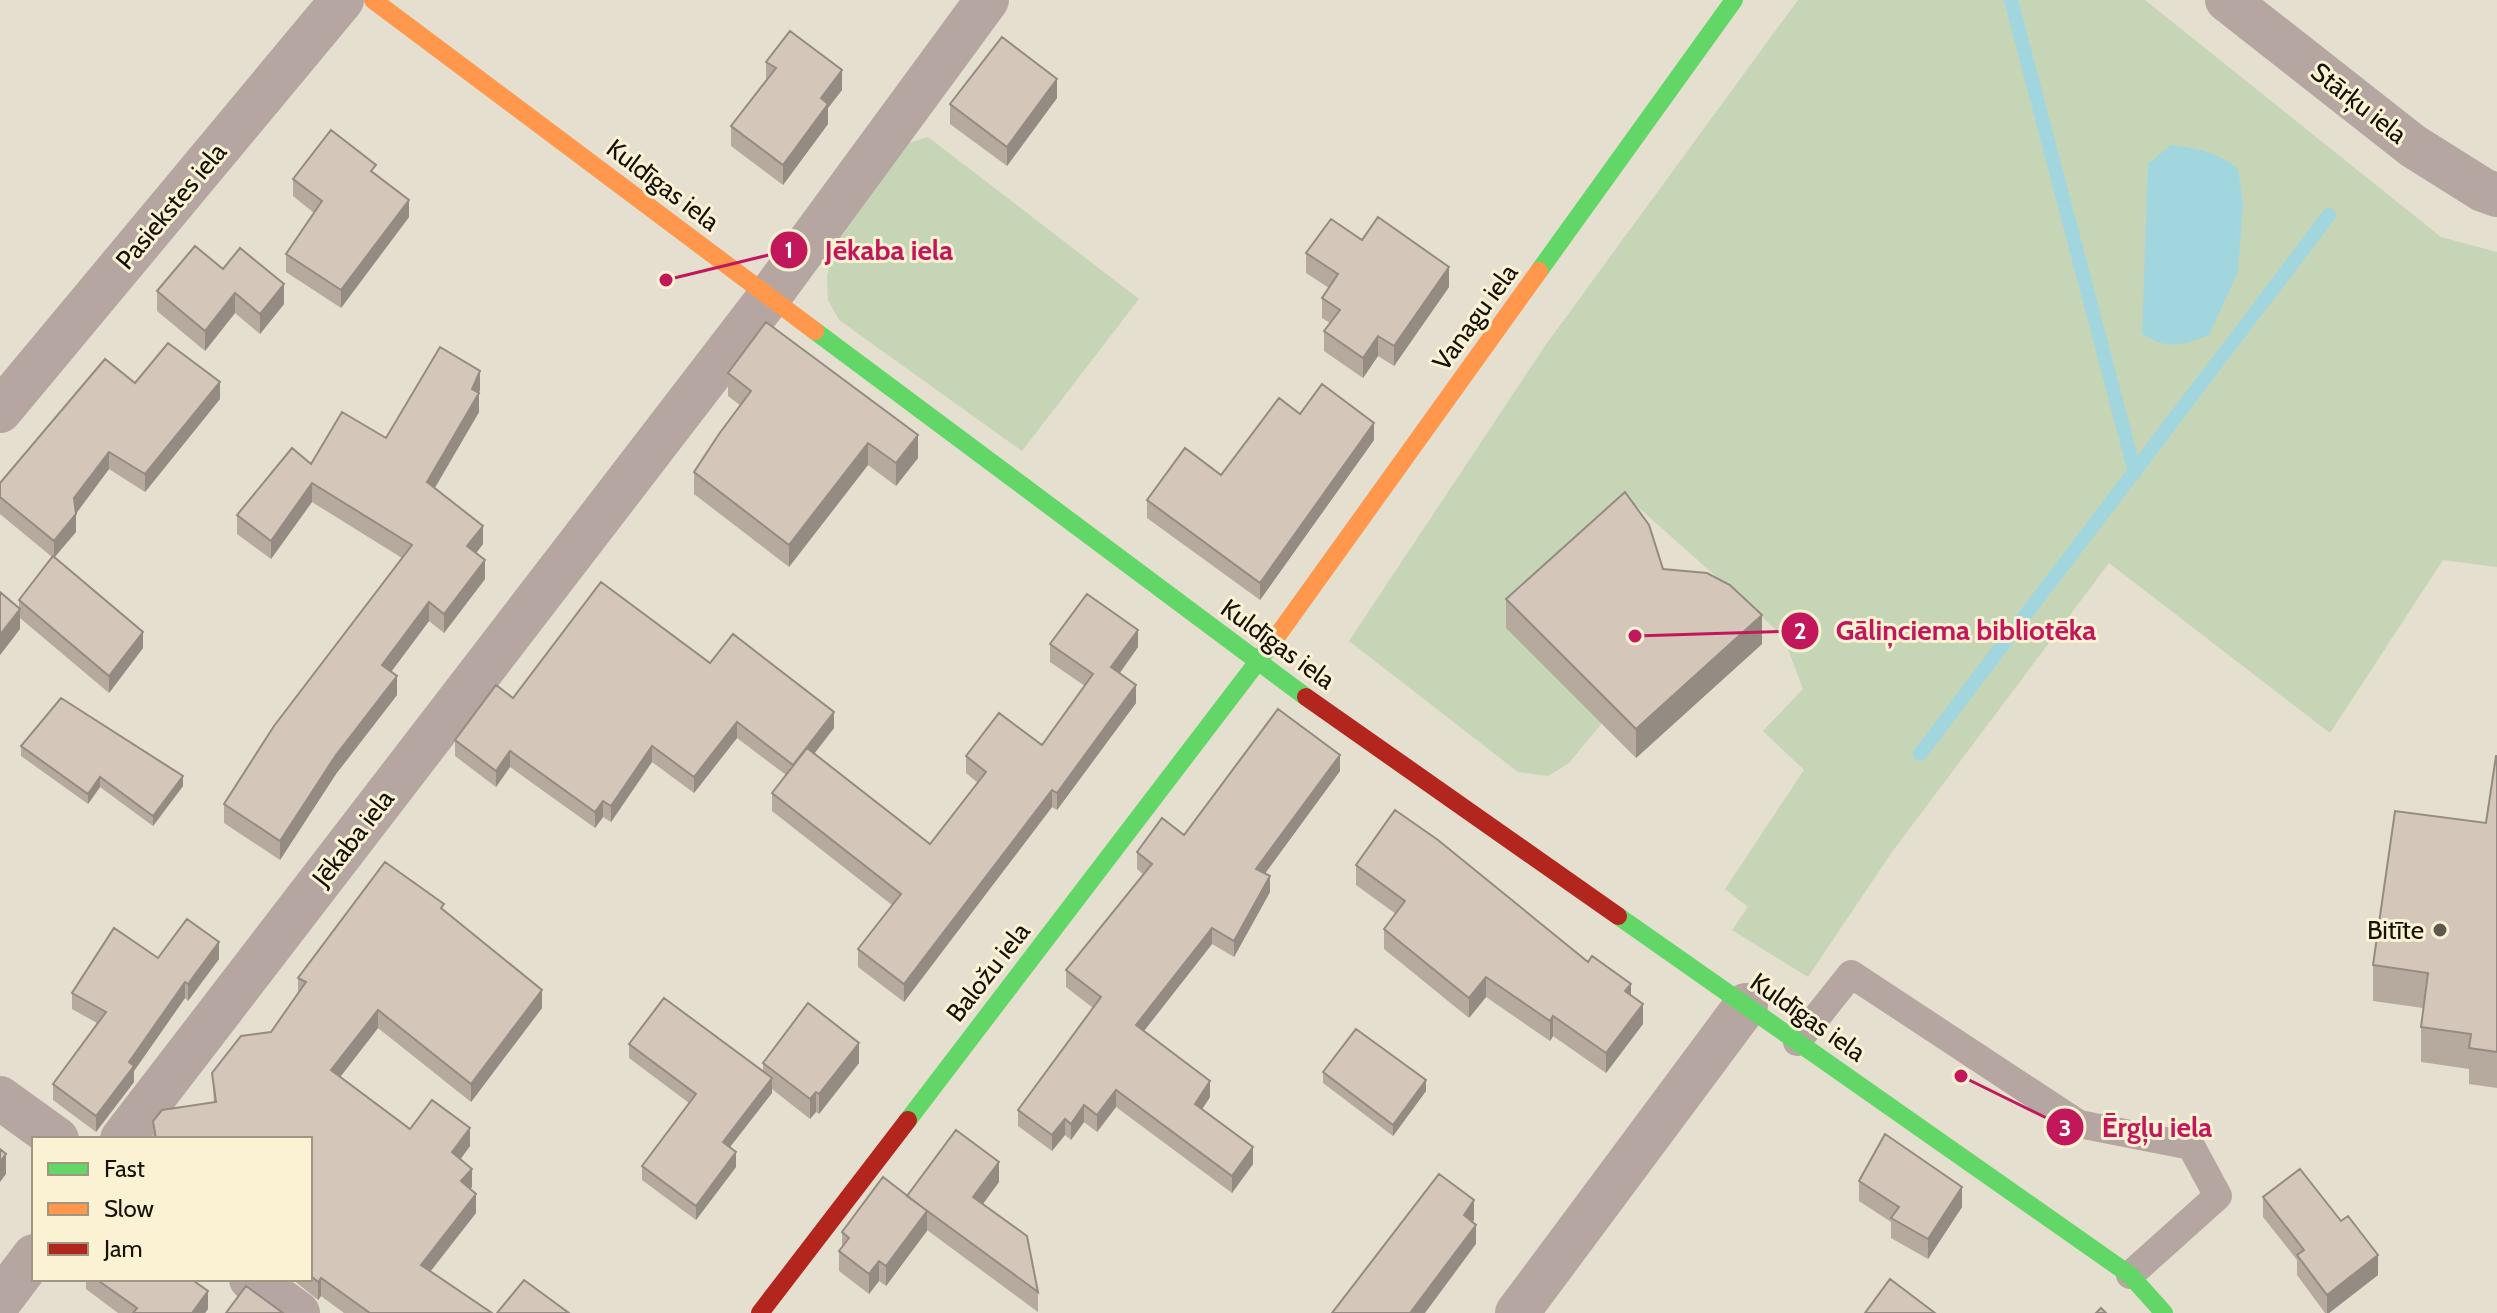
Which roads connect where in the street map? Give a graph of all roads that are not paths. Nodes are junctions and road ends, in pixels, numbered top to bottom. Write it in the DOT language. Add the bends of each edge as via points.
graph roads {
  1 [pos="342,0"];
  2 [pos="373,0"];
  3 [pos="987,0"];
  4 [pos="1734,0"];
  5 [pos="2227,0"];
  6 [pos="2497,195"];
  7 [pos="769,297"];
  8 [pos="0,411"];
  9 [pos="1258,663"];
  10 [pos="1746,1005"];
  11 [pos="1797,1042"];
  12 [pos="0,1098"];
  13 [pos="54,1137"];
  14 [pos="124,1137"];
  15 [pos="32,1259"];
  16 [pos="2130,1275"];
  17 [pos="254,1281"];
  18 [pos="0,1301"];
  19 [pos="298,1313"];
  20 [pos="760,1313"];
  21 [pos="1517,1313"];
  22 [pos="2164,1313"];
  1 -- 8 [label="street, Pasiekstes iela"];
  2 -- 7 [label="street, Kuldīgas iela"];
  3 -- 7 [label="street, Jēkaba iela"];
  4 -- 9 [label="street, Vanagu iela"];
  5 -- 6 [label="street, Stārķu iela" via="2413,146"];
  7 -- 9 [label="street, Kuldīgas iela"];
  7 -- 14 [label="street, Jēkaba iela"];
  9 -- 10 [label="street, Kuldīgas iela"];
  9 -- 20 [label="street, Baložu iela"];
  10 -- 11 [label="street, Kuldīgas iela"];
  10 -- 21 [label="street"];
  11 -- 16 [label="street, Kuldīgas iela"];
  11 -- 16 [label="lane" via="1851,974 2079,1124 2191,1146 2218,1196"];
  12 -- 13 [label="street"];
  15 -- 18 [label="street"];
  16 -- 22 [label="street, Kuldīgas iela"];
  17 -- 19 [label="street"];
}
